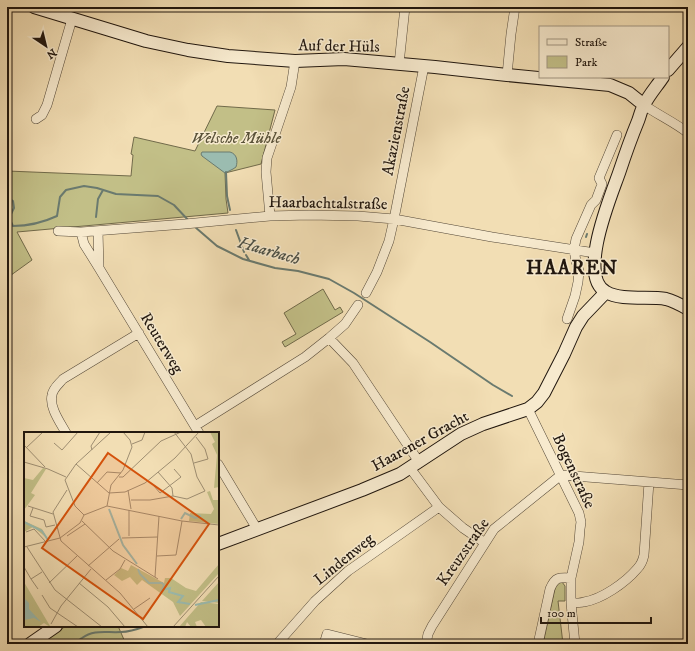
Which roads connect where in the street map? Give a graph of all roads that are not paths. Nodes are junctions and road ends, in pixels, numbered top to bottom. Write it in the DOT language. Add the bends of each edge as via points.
graph roads {
  1 [pos="34,7"];
  2 [pos="405,7"];
  3 [pos="515,7"];
  4 [pos="72,19"];
  5 [pos="688,47"];
  6 [pos="295,62"];
  7 [pos="399,64"];
  8 [pos="424,66"];
  9 [pos="669,69"];
  10 [pos="507,75"];
  11 [pos="662,78"];
  12 [pos="644,105"];
  13 [pos="36,119"];
  14 [pos="688,133"];
  15 [pos="617,136"];
  16 [pos="608,186"];
  17 [pos="596,200"];
  18 [pos="608,204"];
  19 [pos="270,216"];
  20 [pos="394,219"];
  21 [pos="58,231"];
  22 [pos="98,231"];
  23 [pos="81,232"];
  24 [pos="574,250"];
  25 [pos="595,253"];
  26 [pos="99,268"];
  27 [pos="579,271"];
  28 [pos="595,271"];
  29 [pos="606,292"];
  30 [pos="366,293"];
  31 [pos="358,306"];
  32 [pos="688,309"];
  33 [pos="568,319"];
  34 [pos="139,333"];
  35 [pos="329,338"];
  36 [pos="528,409"];
  37 [pos="197,429"];
  38 [pos="66,432"];
  39 [pos="414,465"];
  40 [pos="219,466"];
  41 [pos="561,475"];
  42 [pos="649,482"];
  43 [pos="688,485"];
  44 [pos="439,507"];
  45 [pos="258,530"];
  46 [pos="485,543"];
  47 [pos="219,544"];
  48 [pos="571,578"];
  49 [pos="571,603"];
  50 [pos="55,627"];
  51 [pos="30,644"];
  52 [pos="278,644"];
  53 [pos="324,644"];
  54 [pos="367,644"];
  55 [pos="426,644"];
  56 [pos="538,644"];
  57 [pos="575,644"];
  1 -- 4 [label="main road, Auf der Hüls"];
  2 -- 7 [label="street"];
  3 -- 10 [label="street"];
  4 -- 6 [label="main road, Auf der Hüls" via="146,41 188,50"];
  4 -- 13 [label="street" via="47,105 42,115"];
  5 -- 9 [label="main road"];
  6 -- 7 [label="main road, Auf der Hüls" via="344,59"];
  6 -- 19 [label="street" via="291,88 267,158"];
  7 -- 8 [label="main road, Auf der Hüls"];
  8 -- 10 [label="main road, Auf der Hüls"];
  8 -- 20 [label="street, Akazienstraße"];
  10 -- 12 [label="main road, Auf der Hüls" via="610,85 629,93"];
  11 -- 12 [label="main road"];
  12 -- 14 [label="street"];
  12 -- 16 [label="main road" via="628,147"];
  15 -- 16 [label="street" via="600,178"];
  16 -- 17 [label="street"];
  16 -- 18 [label="main road"];
  17 -- 18 [label="street"];
  17 -- 24 [label="street" via="591,205 576,239"];
  18 -- 25 [label="main road"];
  19 -- 20 [label="street, Haarbachtalstraße" via="317,215"];
  19 -- 22 [label="street, Haarbachtalstraße"];
  20 -- 24 [label="street, Haarbachtalstraße"];
  20 -- 30 [label="street, Akazienstraße" via="389,241"];
  21 -- 23 [label="street, Haarbachtalstraße"];
  22 -- 23 [label="street, Haarbachtalstraße"];
  22 -- 26 [label="street"];
  23 -- 26 [label="street, Reuterweg" via="84,244"];
  24 -- 25 [label="street, Haarbachtalstraße"];
  24 -- 27 [label="street"];
  25 -- 28 [label="main road"];
  26 -- 34 [label="street, Reuterweg"];
  27 -- 28 [label="street"];
  27 -- 33 [label="street"];
  28 -- 29 [label="main road" via="597,282"];
  29 -- 32 [label="main road" via="616,296 667,300"];
  29 -- 36 [label="main road, Haarener Gracht" via="583,316 544,392"];
  31 -- 35 [label="street" via="345,324"];
  34 -- 37 [label="street, Reuterweg"];
  34 -- 38 [label="street" via="56,386 52,402"];
  35 -- 37 [label="street" via="291,367"];
  35 -- 39 [label="street" via="353,363"];
  36 -- 39 [label="main road, Haarener Gracht" via="461,434"];
  36 -- 41 [label="street, Bogenstraße"];
  39 -- 44 [label="street"];
  39 -- 45 [label="main road, Haarener Gracht" via="368,488"];
  40 -- 45 [label="street"];
  41 -- 42 [label="street"];
  41 -- 46 [label="street, Kreuzstraße" via="494,529"];
  41 -- 48 [label="street, Bogenstraße" via="581,522"];
  42 -- 43 [label="street"];
  42 -- 49 [label="street" via="644,555 640,565 621,584 602,596 585,602"];
  44 -- 46 [label="street"];
  44 -- 52 [label="street, Lindenweg" via="348,571"];
  45 -- 47 [label="main road, Haarener Gracht"];
  46 -- 55 [label="street, Kreuzstraße" via="432,626"];
  48 -- 49 [label="street, Bogenstraße"];
  48 -- 56 [label="street" via="559,577 553,582"];
  49 -- 57 [label="street, Bogenstraße"];
  50 -- 51 [label="main road"];
  53 -- 54 [label="street" via="327,634"];
}
